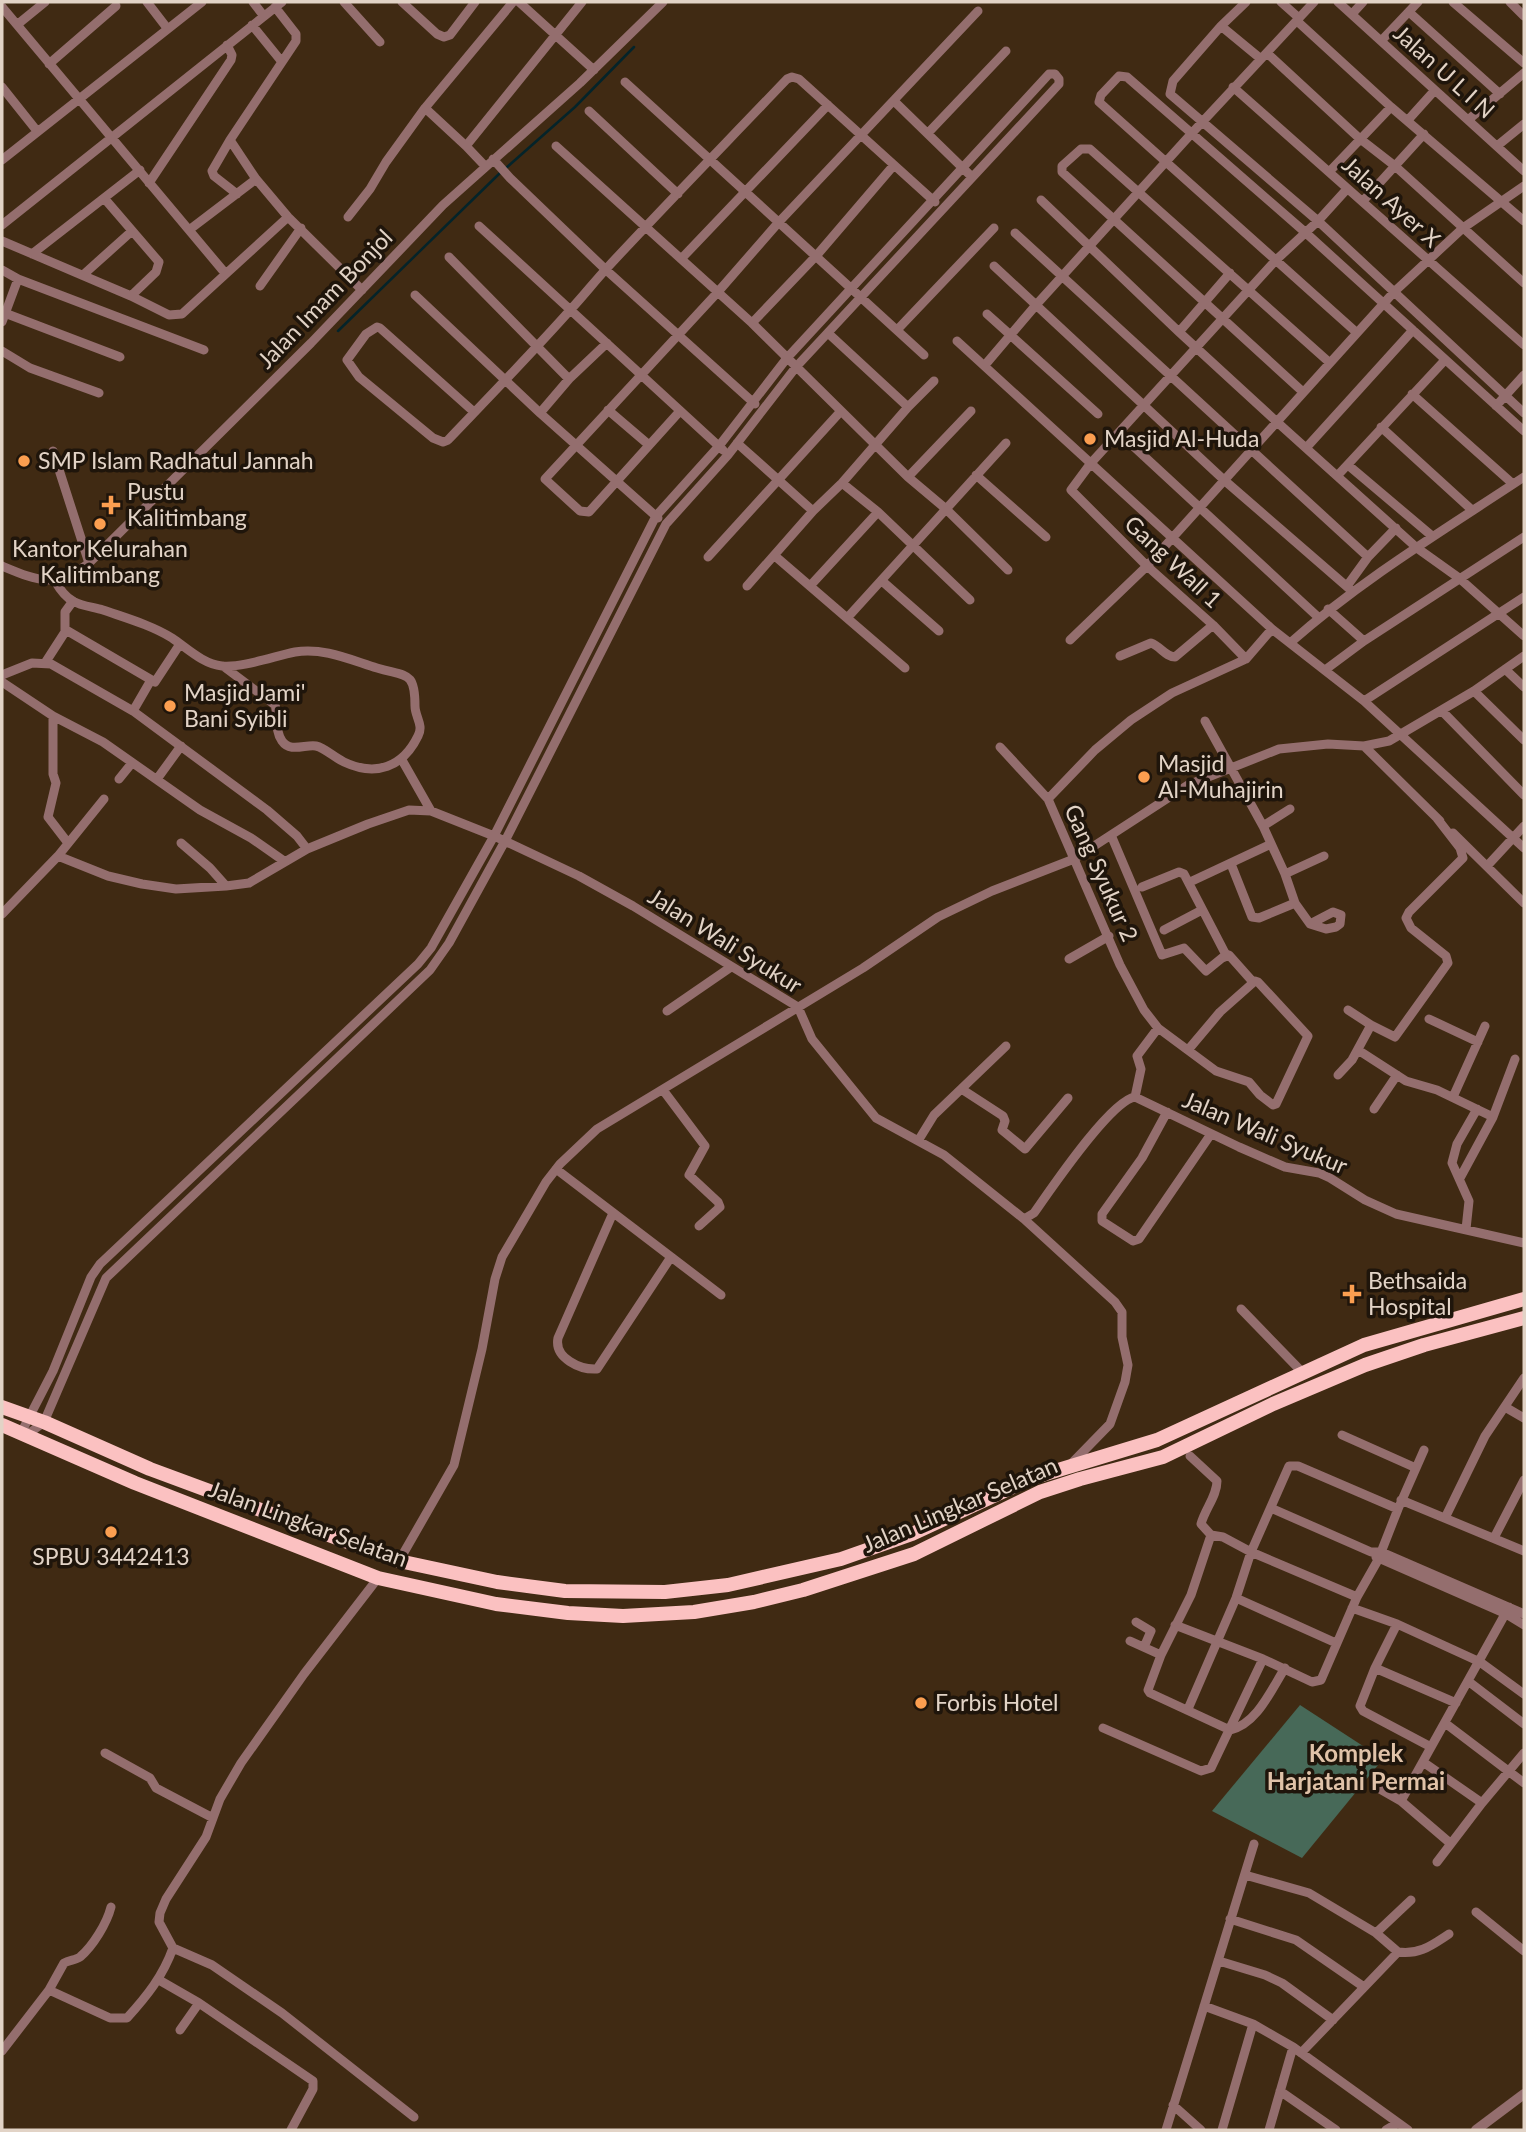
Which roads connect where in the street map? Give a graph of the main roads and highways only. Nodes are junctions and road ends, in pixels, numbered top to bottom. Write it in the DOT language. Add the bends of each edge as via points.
graph roads {
  1 [pos="1524,1299"];
  2 [pos="1524,1318"];
  3 [pos="1266,1390"];
  4 [pos="1273,1404"];
  5 [pos="2,1407"];
  6 [pos="2,1425"];
  1 -- 3 [label="highway, Jalan Lingkar Selatan" via="1364,1345"];
  2 -- 4 [label="highway, Jalan Lingkar Selatan" via="1365,1364"];
  3 -- 4 [label="highway"];
  3 -- 5 [label="highway, Jalan Lingkar Selatan" via="1157,1440 1032,1478 912,1534 841,1559 728,1585 665,1592 565,1591 399,1561 150,1469"];
  4 -- 6 [label="highway, Jalan Lingkar Selatan" via="1163,1457 1040,1492 914,1554 754,1602 694,1612 623,1616 496,1604 378,1578 158,1493"];
}
